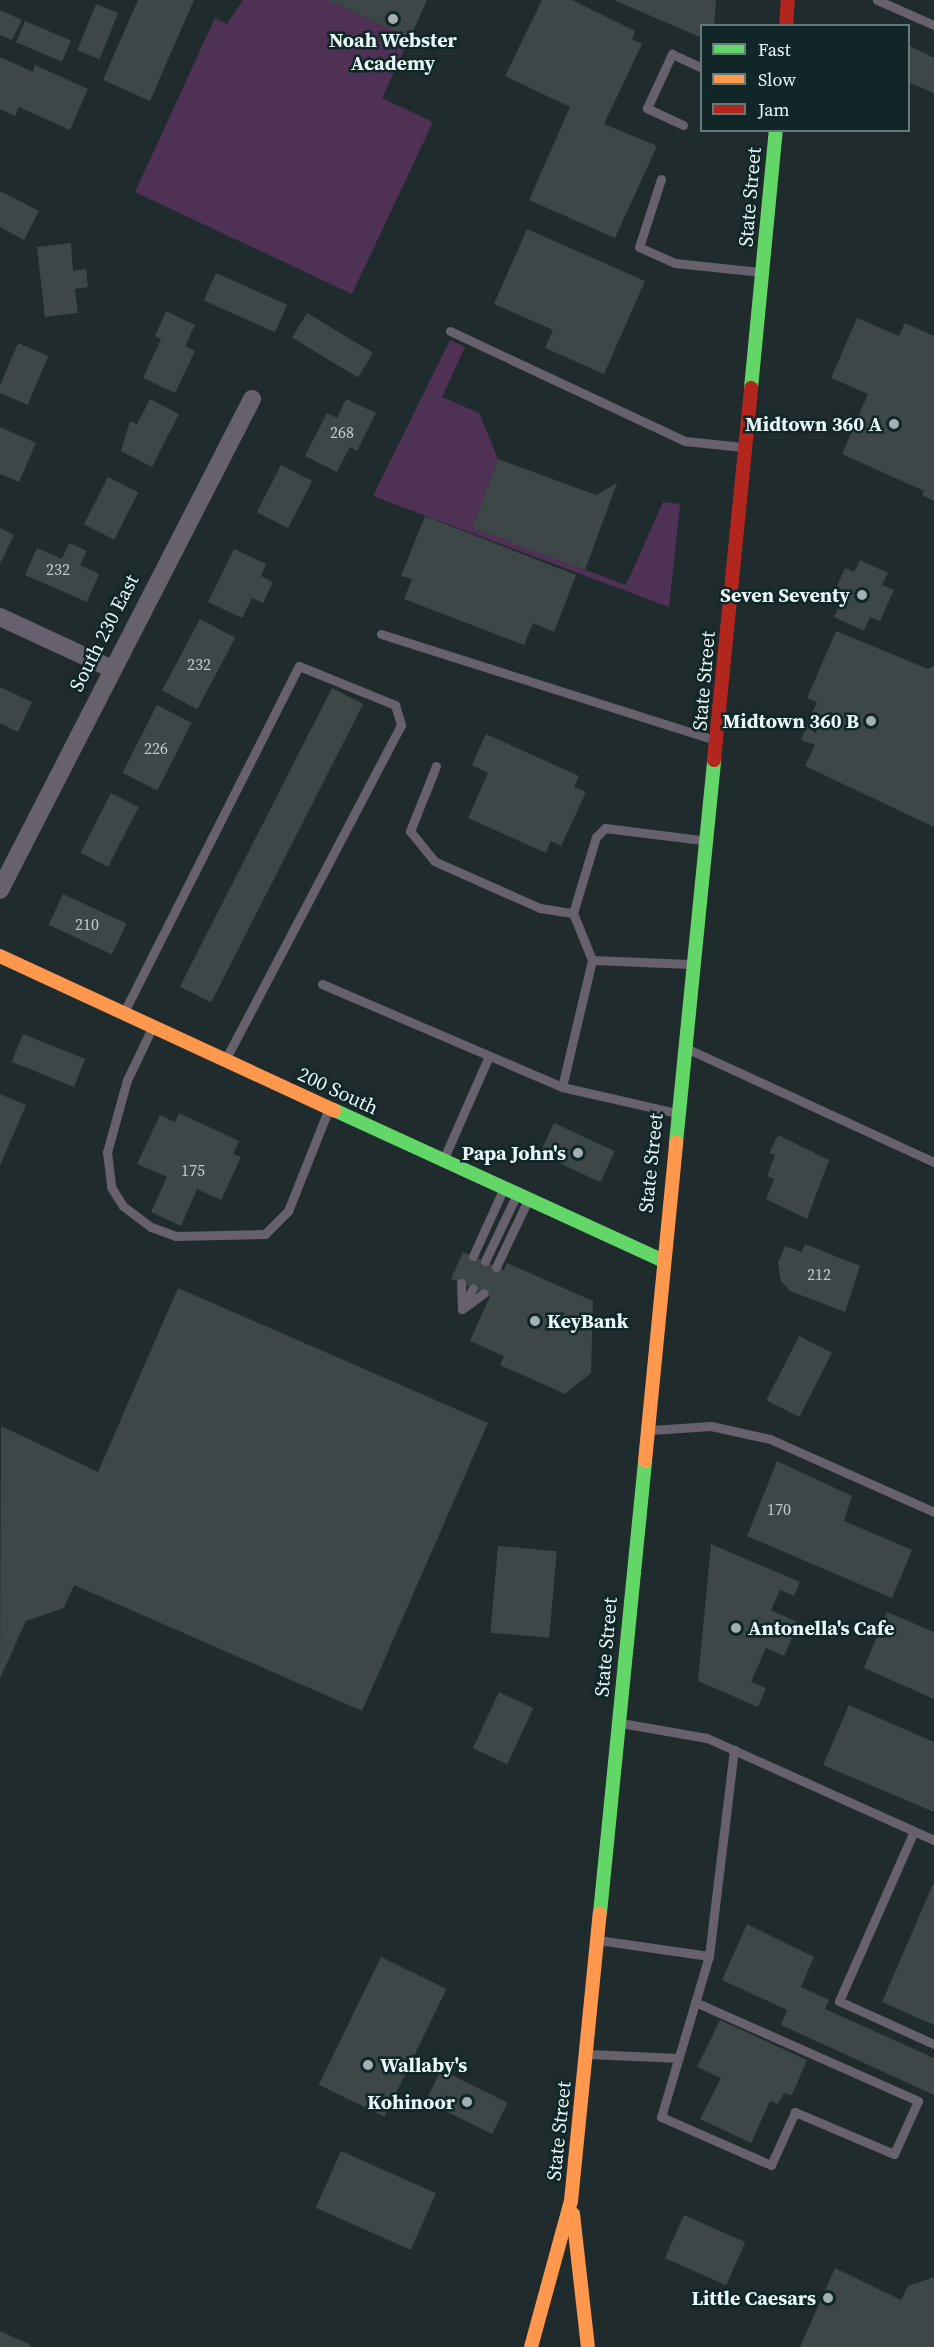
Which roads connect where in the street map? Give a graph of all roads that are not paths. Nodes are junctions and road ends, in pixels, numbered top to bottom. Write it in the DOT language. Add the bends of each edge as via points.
graph roads {
  1 [pos="788,0"];
  2 [pos="877,0"];
  3 [pos="786,24"];
  4 [pos="934,25"];
  5 [pos="700,67"];
  6 [pos="683,126"];
  7 [pos="776,132"];
  8 [pos="661,179"];
  9 [pos="762,272"];
  10 [pos="450,331"];
  11 [pos="252,399"];
  12 [pos="746,447"];
  13 [pos="0,617"];
  14 [pos="381,634"];
  15 [pos="110,668"];
  16 [pos="718,740"];
  17 [pos="436,766"];
  18 [pos="709,840"];
  19 [pos="0,890"];
  20 [pos="573,913"];
  21 [pos="0,956"];
  22 [pos="592,960"];
  23 [pos="695,964"];
  24 [pos="322,984"];
  25 [pos="124,1012"];
  26 [pos="153,1025"];
  27 [pos="683,1047"];
  28 [pos="489,1056"];
  29 [pos="225,1059"];
  30 [pos="562,1087"];
  31 [pos="329,1108"];
  32 [pos="676,1113"];
  33 [pos="442,1161"];
  34 [pos="934,1162"];
  35 [pos="515,1196"];
  36 [pos="473,1256"];
  37 [pos="661,1260"];
  38 [pos="485,1261"];
  39 [pos="496,1266"];
  40 [pos="461,1283"];
  41 [pos="473,1288"];
  42 [pos="484,1293"];
  43 [pos="462,1309"];
  44 [pos="646,1430"];
  45 [pos="934,1512"];
  46 [pos="618,1723"];
  47 [pos="734,1750"];
  48 [pos="914,1831"];
  49 [pos="934,1840"];
  50 [pos="597,1940"];
  51 [pos="709,1956"];
  52 [pos="695,2002"];
  53 [pos="934,2044"];
  54 [pos="586,2054"];
  55 [pos="679,2058"];
  56 [pos="571,2201"];
  57 [pos="531,2347"];
  58 [pos="588,2347"];
  1 -- 3 [label="main road"];
  2 -- 4 [label="lane"];
  5 -- 6 [label="lane" via="672,54 647,108"];
  7 -- 9 [label="main road, State Street"];
  8 -- 9 [label="lane" via="639,247 675,263"];
  9 -- 12 [label="main road, State Street"];
  10 -- 12 [label="lane" via="686,441"];
  11 -- 15 [label="street, South 230 East"];
  12 -- 16 [label="main road, State Street"];
  13 -- 15 [label="street"];
  14 -- 16 [label="lane"];
  15 -- 19 [label="street, South 230 East"];
  16 -- 18 [label="main road, State Street"];
  17 -- 20 [label="lane" via="410,831 434,861 540,908"];
  18 -- 20 [label="lane" via="605,828 596,837"];
  18 -- 23 [label="main road, State Street"];
  20 -- 22 [label="lane"];
  21 -- 25 [label="main road, 200 South"];
  22 -- 23 [label="lane"];
  22 -- 30 [label="lane"];
  23 -- 27 [label="main road, State Street"];
  24 -- 28 [label="lane"];
  25 -- 26 [label="main road, 200 South"];
  25 -- 29 [label="lane" via="299,666 395,705 401,725"];
  26 -- 29 [label="main road, 200 South"];
  26 -- 31 [label="lane" via="128,1080 107,1152 111,1187 123,1206 151,1227 176,1236 265,1233 288,1211"];
  27 -- 32 [label="main road, State Street"];
  27 -- 34 [label="lane"];
  28 -- 30 [label="lane"];
  28 -- 33 [label="lane"];
  29 -- 31 [label="main road, 200 South"];
  30 -- 32 [label="lane"];
  31 -- 33 [label="main road, 200 South"];
  32 -- 37 [label="main road, State Street"];
  33 -- 35 [label="main road, 200 South"];
  35 -- 36 [label="lane"];
  35 -- 37 [label="main road, 200 South"];
  35 -- 38 [label="lane"];
  35 -- 39 [label="lane"];
  37 -- 44 [label="main road, State Street"];
  40 -- 43 [label="lane"];
  41 -- 43 [label="lane"];
  42 -- 43 [label="lane"];
  44 -- 45 [label="lane" via="711,1426 770,1439"];
  44 -- 46 [label="main road, State Street"];
  46 -- 47 [label="lane" via="683,1730"];
  46 -- 50 [label="main road, State Street"];
  47 -- 48 [label="lane"];
  47 -- 51 [label="lane"];
  48 -- 49 [label="lane"];
  48 -- 53 [label="lane" via="839,2001"];
  50 -- 51 [label="lane"];
  50 -- 54 [label="main road, State Street"];
  51 -- 52 [label="lane"];
  52 -- 55 [label="lane"];
  52 -- 55 [label="lane" via="918,2101 894,2154 795,2112 771,2165 661,2117"];
  54 -- 55 [label="lane"];
  54 -- 56 [label="main road, State Street"];
  56 -- 57 [label="main road, State Street"];
  56 -- 58 [label="main road, State Street"];
}
